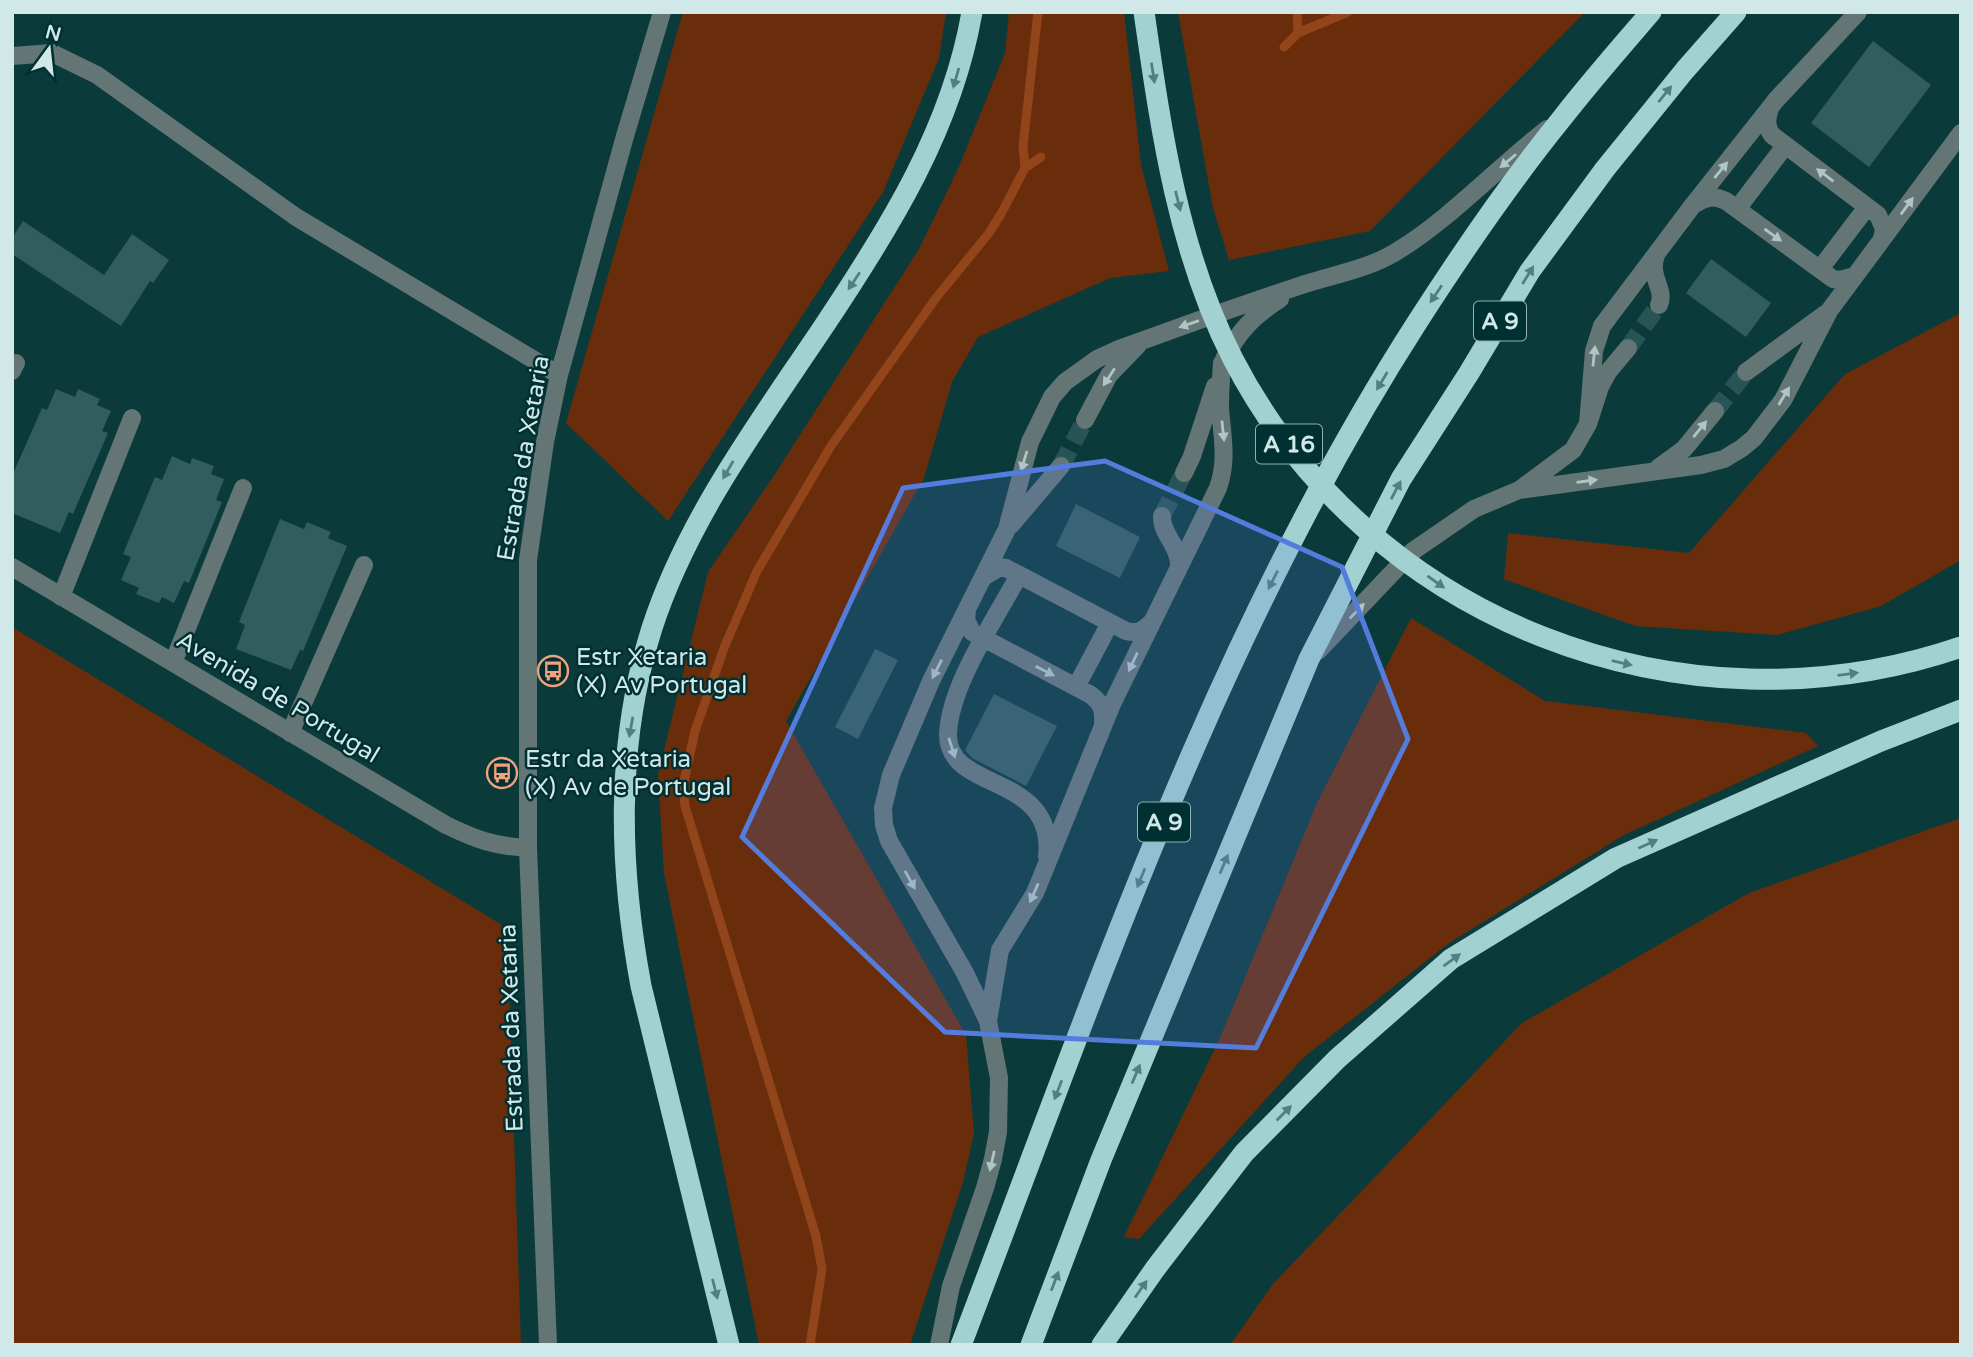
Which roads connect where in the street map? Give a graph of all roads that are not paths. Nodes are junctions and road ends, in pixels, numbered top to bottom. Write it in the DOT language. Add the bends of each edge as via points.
graph roads {
  1 [pos="662,12"];
  2 [pos="972,12"];
  3 [pos="1144,12"];
  4 [pos="1651,12"];
  5 [pos="1736,12"];
  6 [pos="1858,12"];
  7 [pos="12,56"];
  8 [pos="1770,108"];
  9 [pos="1561,118"];
  10 [pos="1961,133"];
  11 [pos="1785,146"];
  12 [pos="1693,205"];
  13 [pos="1867,207"];
  14 [pos="1737,209"];
  15 [pos="1882,239"];
  16 [pos="1656,254"];
  17 [pos="1820,269"];
  18 [pos="1855,276"];
  19 [pos="1300,286"];
  20 [pos="1659,305"];
  21 [pos="1829,310"];
  22 [pos="1143,340"];
  23 [pos="1628,348"];
  24 [pos="1222,363"];
  25 [pos="1746,372"];
  26 [pos="559,374"];
  27 [pos="1715,411"];
  28 [pos="132,418"];
  29 [pos="1085,421"];
  30 [pos="1588,424"];
  31 [pos="1061,466"];
  32 [pos="1644,472"];
  33 [pos="1184,473"];
  34 [pos="243,488"];
  35 [pos="1519,490"];
  36 [pos="1162,516"];
  37 [pos="1007,529"];
  38 [pos="1179,564"];
  39 [pos="364,565"];
  40 [pos="12,567"];
  41 [pos="1019,575"];
  42 [pos="985,576"];
  43 [pos="61,597"];
  44 [pos="967,610"];
  45 [pos="1152,622"];
  46 [pos="1110,623"];
  47 [pos="984,639"];
  48 [pos="1961,647"];
  49 [pos="1309,659"];
  50 [pos="173,663"];
  51 [pos="1076,687"];
  52 [pos="1961,710"];
  53 [pos="1102,730"];
  54 [pos="290,733"];
  55 [pos="528,848"];
  56 [pos="1046,864"];
  57 [pos="988,1021"];
  58 [pos="548,1345"];
  59 [pos="729,1345"];
  60 [pos="939,1345"];
  61 [pos="961,1345"];
  62 [pos="1031,1345"];
  63 [pos="1102,1345"];
  1 -- 26 [label="street, Estrada da Xetaria"];
  2 -- 59 [label="highway, one-way" via="953,88 901,206 732,463 702,517 652,628 636,696 623,808 631,929"];
  3 -- 48 [label="highway, A 16, one-way" via="1163,134 1189,246 1233,359 1304,466 1393,552 1502,621 1556,644 1679,675 1803,679 1866,672"];
  4 -- 9 [label="highway, A 9"];
  49 -- 5 [label="highway, A 9, one-way" via="1401,479 1530,271 1605,169"];
  6 -- 8 [label="street"];
  7 -- 26 [label="street" via="52,53 97,75 296,217"];
  8 -- 11 [label="street" via="1767,128"];
  12 -- 8 [label="street, one-way"];
  9 -- 19 [label="street, one-way" via="1398,251"];
  9 -- 61 [label="highway, A 9, one-way" via="1417,322 1328,476 1239,647 1141,877"];
  15 -- 10 [label="street, one-way"];
  13 -- 11 [label="street, one-way"];
  11 -- 14 [label="street"];
  12 -- 14 [label="street" via="1717,197"];
  12 -- 16 [label="street"];
  13 -- 15 [label="street" via="1882,221"];
  13 -- 17 [label="street"];
  14 -- 17 [label="street, one-way"];
  15 -- 18 [label="street"];
  16 -- 20 [label="street" via="1652,268 1661,294"];
  30 -- 16 [label="street, one-way" via="1597,337"];
  17 -- 18 [label="street" via="1833,279"];
  18 -- 21 [label="street"];
  19 -- 22 [label="street, one-way"];
  19 -- 24 [label="street" via="1252,318 1237,334"];
  21 -- 25 [label="street"];
  32 -- 21 [label="street, one-way" via="1724,459 1754,438 1783,400"];
  22 -- 29 [label="street, one-way" via="1109,375"];
  22 -- 37 [label="street, one-way" via="1097,359 1052,397 1023,460"];
  23 -- 30 [label="street" via="1600,387"];
  24 -- 33 [label="street"];
  24 -- 38 [label="street, one-way" via="1224,471"];
  26 -- 55 [label="street, Estrada da Xetaria" via="527,560"];
  32 -- 27 [label="street, one-way" via="1684,449"];
  28 -- 43 [label="street"];
  30 -- 35 [label="street" via="1573,450"];
  31 -- 37 [label="street"];
  35 -- 32 [label="street, one-way"];
  34 -- 50 [label="street"];
  49 -- 35 [label="street, one-way" via="1413,551 1474,509"];
  36 -- 38 [label="street"];
  37 -- 42 [label="street"];
  38 -- 45 [label="street"];
  39 -- 54 [label="street"];
  40 -- 43 [label="street, Avenida de Portugal"];
  41 -- 42 [label="street" via="1000,567"];
  41 -- 46 [label="street"];
  41 -- 47 [label="street"];
  42 -- 44 [label="street"];
  43 -- 50 [label="street, Avenida de Portugal"];
  44 -- 47 [label="street" via="968,627"];
  44 -- 57 [label="street, one-way" via="891,775 883,808 889,841"];
  45 -- 46 [label="street" via="1135,633"];
  45 -- 53 [label="street, one-way"];
  46 -- 51 [label="street"];
  47 -- 51 [label="street, one-way"];
  47 -- 56 [label="street, one-way" via="954,704 950,748 960,765 1030,802 1046,836"];
  62 -- 49 [label="highway, A 9, one-way" via="1101,1160"];
  50 -- 54 [label="street, Avenida de Portugal"];
  51 -- 53 [label="street" via="1100,702"];
  63 -- 52 [label="highway, one-way" via="1244,1153 1337,1059 1451,960 1616,858"];
  53 -- 56 [label="street"];
  54 -- 55 [label="street, Avenida de Portugal" via="446,825 498,846"];
  55 -- 58 [label="street, Estrada da Xetaria"];
  56 -- 57 [label="street, one-way" via="1026,909 1000,950"];
  57 -- 60 [label="street, one-way" via="999,1078 998,1132 985,1188 951,1286"];
}
